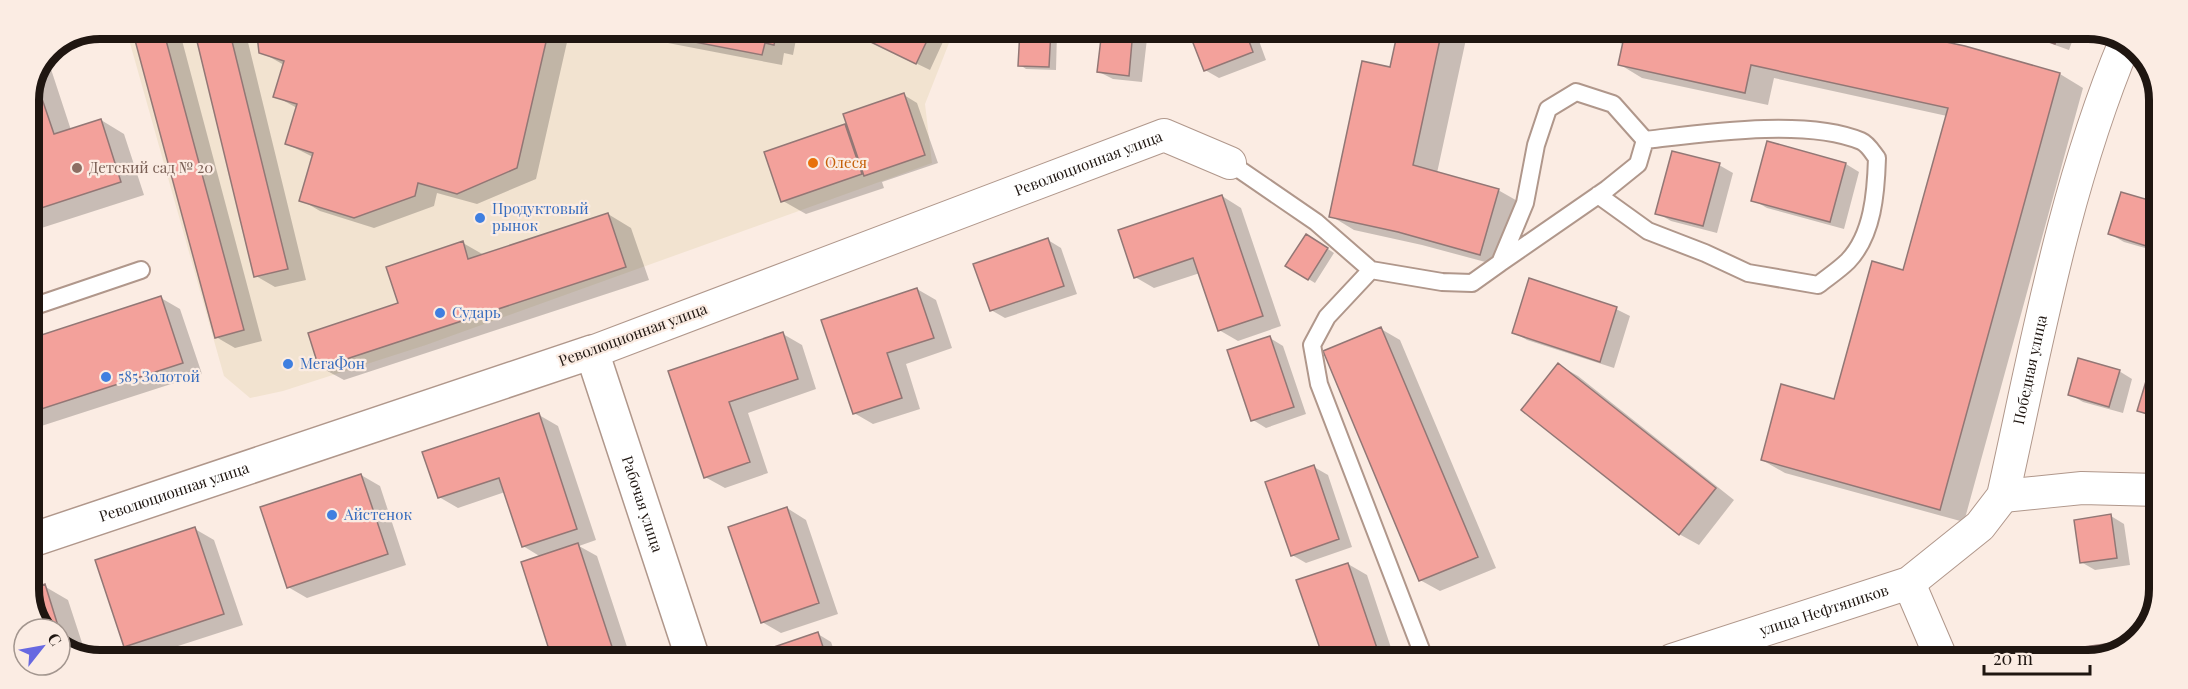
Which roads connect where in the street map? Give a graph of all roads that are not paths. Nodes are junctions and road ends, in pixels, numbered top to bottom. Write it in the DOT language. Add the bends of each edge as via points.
graph roads {
  1 [pos="2122,49"];
  2 [pos="1645,140"];
  3 [pos="1230,163"];
  4 [pos="1598,195"];
  5 [pos="1500,263"];
  6 [pos="141,270"];
  7 [pos="1371,270"];
  8 [pos="39,306"];
  9 [pos="592,352"];
  10 [pos="2149,490"];
  11 [pos="2003,496"];
  12 [pos="39,538"];
  13 [pos="1909,583"];
  14 [pos="690,650"];
  15 [pos="1421,650"];
  16 [pos="1703,650"];
  17 [pos="1938,650"];
  1 -- 11 [label="street, Победная улица" via="2099,105 2060,236"];
  2 -- 4 [label="lane" via="1638,164"];
  2 -- 4 [label="lane" via="1805,128 1864,142 1877,158 1876,186 1867,227 1849,260 1818,285 1748,273 1648,231"];
  2 -- 5 [label="lane" via="1613,104 1576,92 1548,109 1536,145 1525,203"];
  3 -- 7 [label="lane" via="1316,222"];
  3 -- 9 [label="street, Революционная улица" via="1164,135"];
  4 -- 5 [label="lane"];
  5 -- 7 [label="lane" via="1472,283"];
  6 -- 8 [label="lane"];
  7 -- 15 [label="lane" via="1327,317 1312,345 1319,384"];
  9 -- 12 [label="main road, Революционная улица"];
  9 -- 14 [label="main road, Рабочая улица"];
  10 -- 11 [label="street" via="2082,488"];
  11 -- 13 [label="street, Победная улица" via="1980,526"];
  13 -- 16 [label="street, улица Нефтяников"];
  13 -- 17 [label="street"];
}
